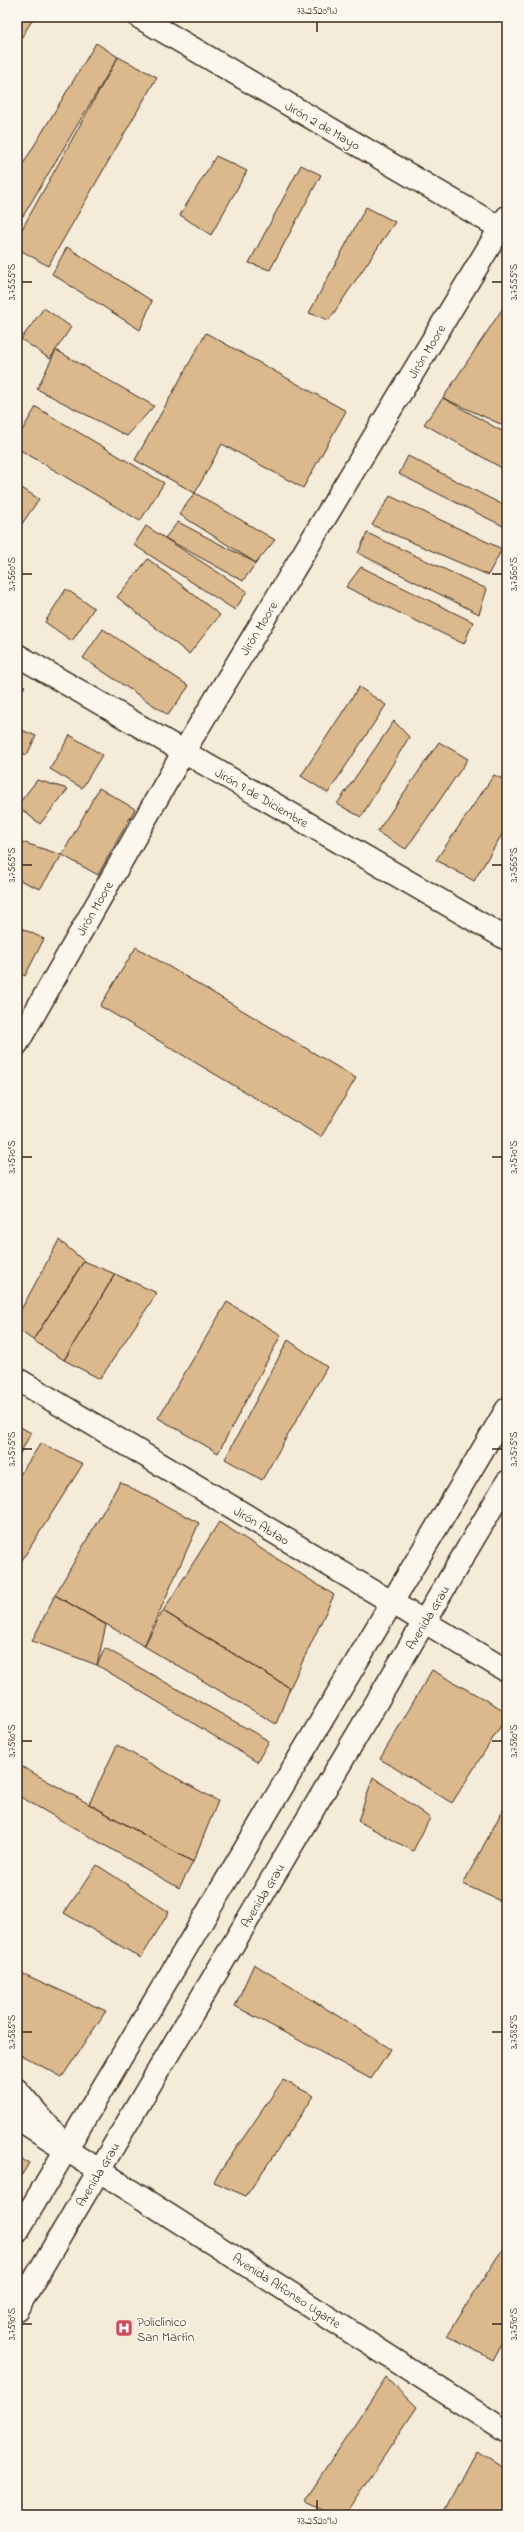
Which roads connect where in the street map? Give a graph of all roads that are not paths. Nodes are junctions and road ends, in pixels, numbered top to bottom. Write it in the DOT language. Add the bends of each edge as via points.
graph roads {
  1 [pos="139,17"];
  2 [pos="505,225"];
  3 [pos="17,655"];
  4 [pos="184,751"];
  5 [pos="507,939"];
  6 [pos="17,1044"];
  7 [pos="17,1379"];
  8 [pos="507,1409"];
  9 [pos="507,1482"];
  10 [pos="393,1604"];
  11 [pos="424,1622"];
  12 [pos="507,1671"];
  13 [pos="17,2090"];
  14 [pos="17,2118"];
  15 [pos="68,2149"];
  16 [pos="99,2170"];
  17 [pos="17,2232"];
  18 [pos="17,2309"];
  19 [pos="507,2432"];
  1 -- 2 [label="main road, Jirón 2 de Mayo"];
  2 -- 4 [label="main road, Jirón Moore"];
  3 -- 4 [label="main road, Jirón 9 de Diciembre"];
  4 -- 5 [label="main road, Jirón 9 de Diciembre"];
  4 -- 6 [label="main road, Jirón Moore"];
  7 -- 10 [label="main road, Jirón Abtao"];
  8 -- 10 [label="main road"];
  9 -- 11 [label="main road, Avenida Grau"];
  10 -- 11 [label="main road, Jirón Abtao"];
  10 -- 15 [label="main road"];
  11 -- 12 [label="main road, Jirón Abtao"];
  11 -- 16 [label="main road, Avenida Grau"];
  13 -- 15 [label="main road, Avenida Alfonso Ugarte"];
  14 -- 15 [label="main road, Avenida Alfonso Ugarte"];
  15 -- 16 [label="main road, Avenida Alfonso Ugarte"];
  15 -- 17 [label="main road"];
  16 -- 18 [label="main road, Avenida Grau"];
  16 -- 19 [label="main road, Avenida Alfonso Ugarte"];
}
